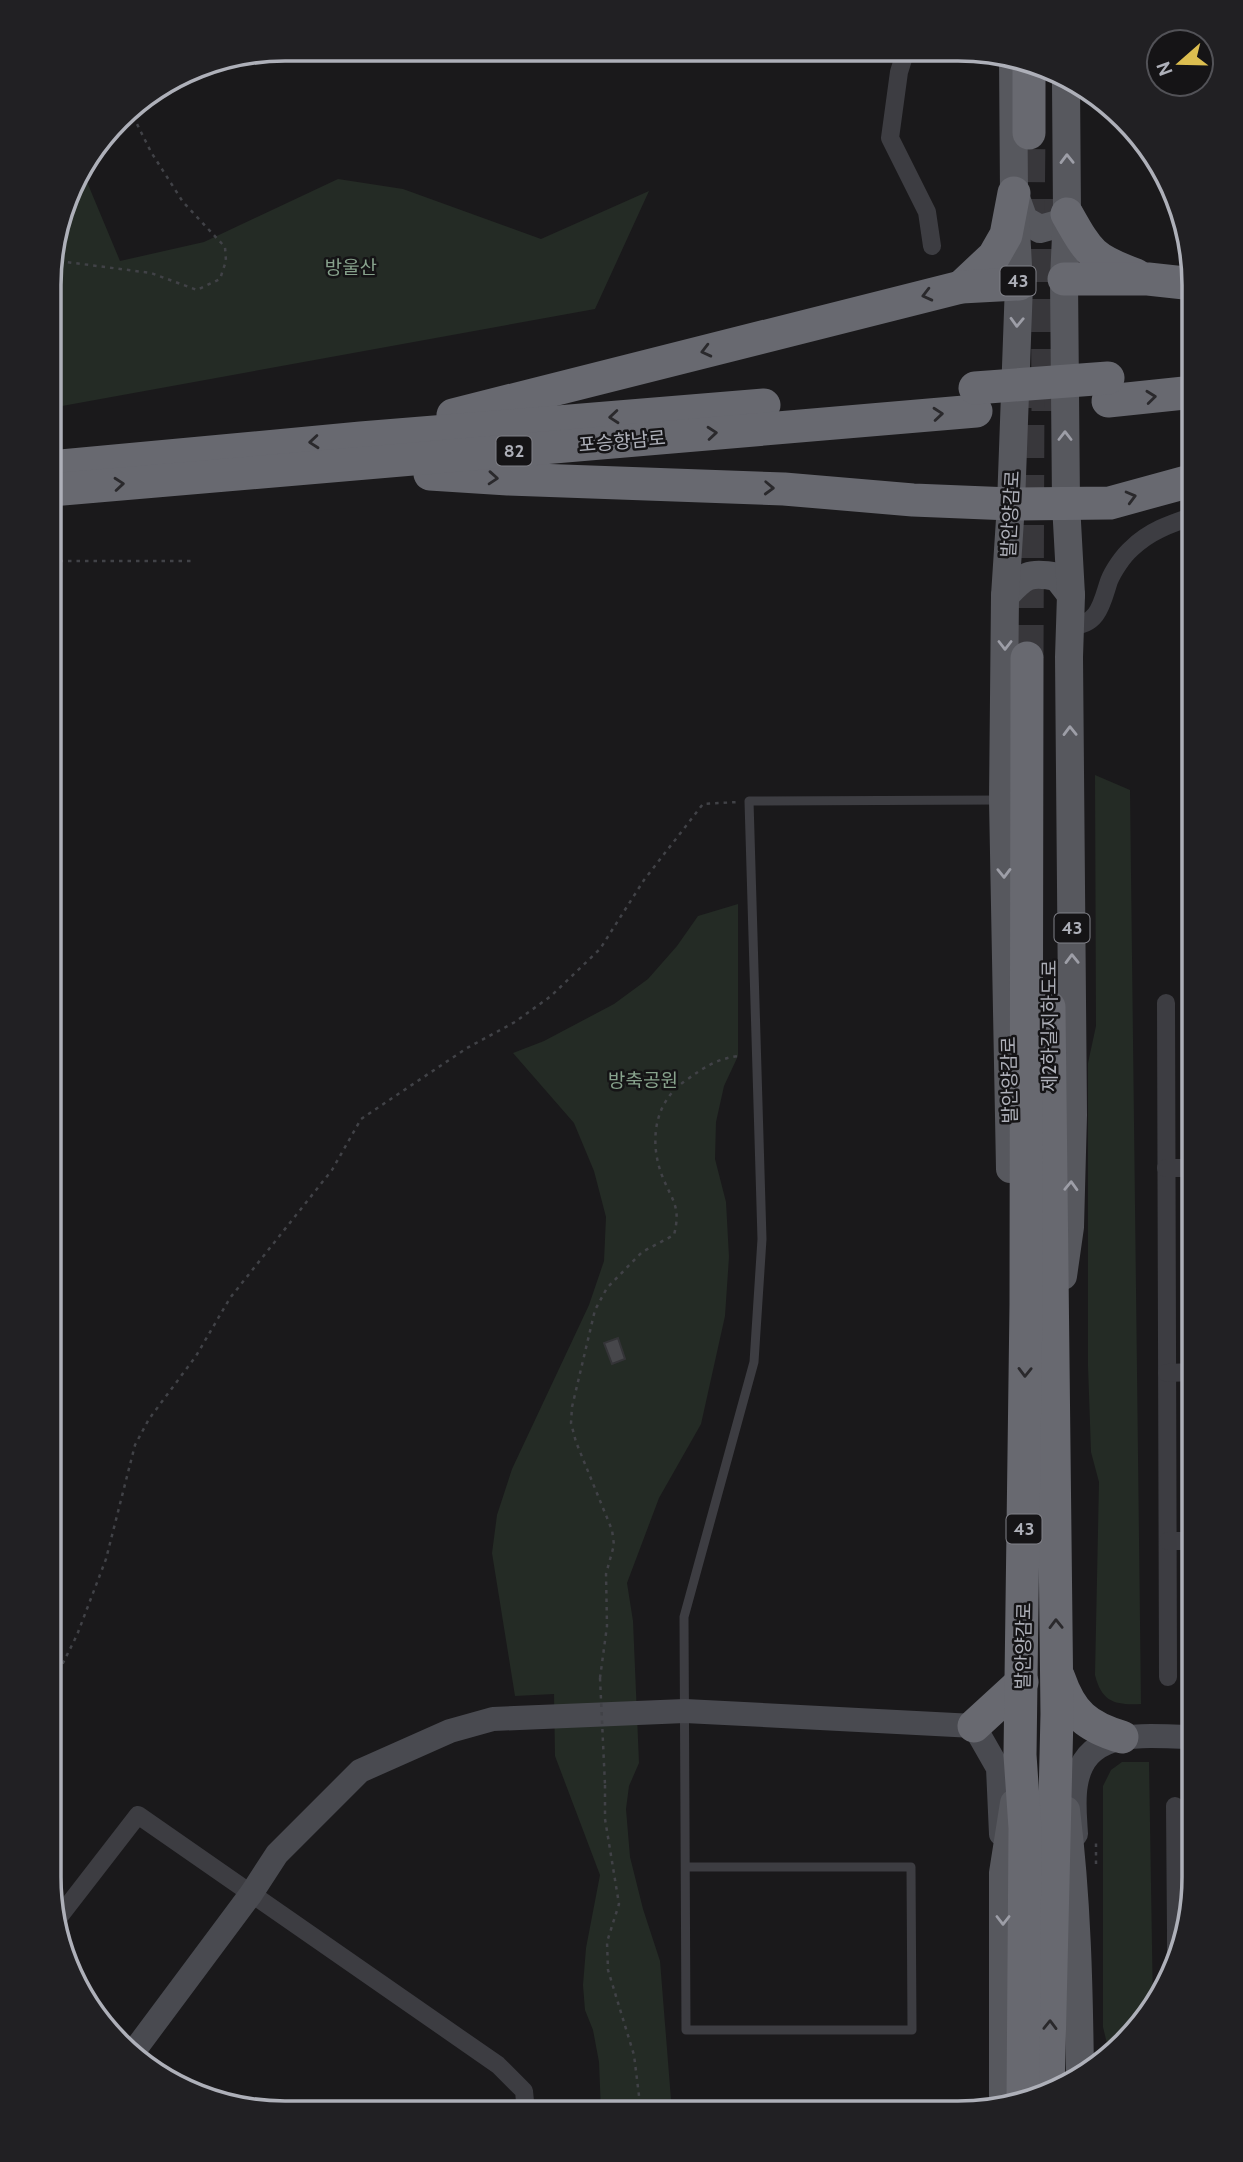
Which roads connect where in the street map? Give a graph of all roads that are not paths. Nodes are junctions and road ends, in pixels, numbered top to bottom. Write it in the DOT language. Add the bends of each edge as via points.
graph roads {
  1 [pos="902,61"];
  2 [pos="1013,69"];
  3 [pos="1030,73"];
  4 [pos="1045,79"];
  5 [pos="1066,89"];
  6 [pos="1014,193"];
  7 [pos="1067,214"];
  8 [pos="932,246"];
  9 [pos="1064,279"];
  10 [pos="1148,279"];
  11 [pos="1182,283"];
  12 [pos="1019,284"];
  13 [pos="961,287"];
  14 [pos="1182,373"];
  15 [pos="1108,389"];
  16 [pos="1182,392"];
  17 [pos="976,400"];
  18 [pos="360,438"];
  19 [pos="61,466"];
  20 [pos="327,467"];
  21 [pos="1182,483"];
  22 [pos="61,489"];
  23 [pos="1011,504"];
  24 [pos="1066,504"];
  25 [pos="1182,520"];
  26 [pos="1071,594"];
  27 [pos="1005,596"];
  28 [pos="1070,626"];
  29 [pos="1003,800"];
  30 [pos="1166,1003"];
  31 [pos="1166,1168"];
  32 [pos="1181,1168"];
  33 [pos="1026,1304"];
  34 [pos="1052,1351"];
  35 [pos="1181,1372"];
  36 [pos="1167,1373"];
  37 [pos="1168,1541"];
  38 [pos="1181,1541"];
  39 [pos="1057,1673"];
  40 [pos="1168,1677"];
  41 [pos="1022,1682"];
  42 [pos="685,1711"];
  43 [pos="974,1727"];
  44 [pos="1122,1737"];
  45 [pos="1181,1737"];
  46 [pos="1057,1741"];
  47 [pos="1020,1755"];
  48 [pos="1175,1806"];
  49 [pos="686,1867"];
  50 [pos="1003,1873"];
  51 [pos="251,1894"];
  52 [pos="1179,1906"];
  53 [pos="64,1911"];
  54 [pos="1079,1985"];
  55 [pos="138,2045"];
  56 [pos="1080,2064"];
  57 [pos="1048,2081"];
  58 [pos="1023,2091"];
  59 [pos="1003,2096"];
  60 [pos="525,2101"];
  1 -- 8 [label="street" via="890,138 926,212"];
  2 -- 6 [label="main road, 발안양감로 / 43"];
  3 -- 4 [label="highway" via="1038,135"];
  7 -- 5 [label="main road, 발안양감로 / 43, one-way"];
  6 -- 7 [label="main road" via="1024,220 1040,229 1058,224"];
  6 -- 12 [label="main road, 발안양감로 / 43"];
  6 -- 13 [label="highway" via="1006,235 994,256"];
  7 -- 9 [label="main road, 발안양감로 / 43"];
  7 -- 10 [label="highway" via="1097,259"];
  9 -- 10 [label="highway"];
  9 -- 12 [label="main road"];
  24 -- 9 [label="main road, 발안양감로 / 43, one-way"];
  10 -- 11 [label="highway"];
  12 -- 13 [label="highway"];
  12 -- 23 [label="main road, 발안양감로 / 43, one-way"];
  13 -- 18 [label="highway, one-way"];
  14 -- 15 [label="highway, 포승향남로 / 82"];
  15 -- 16 [label="highway, 포승향남로 / 82, one-way"];
  15 -- 17 [label="highway, 포승향남로 / 82"];
  17 -- 18 [label="highway, 포승향남로 / 82, one-way"];
  20 -- 17 [label="highway, 포승향남로 / 82, one-way"];
  18 -- 19 [label="highway, 포승향남로 / 82, one-way"];
  22 -- 20 [label="highway, 포승향남로 / 82, one-way"];
  20 -- 23 [label="highway, one-way"];
  24 -- 21 [label="highway, one-way" via="1110,503"];
  23 -- 24 [label="highway"];
  23 -- 27 [label="main road, 발안양감로 / 43"];
  24 -- 26 [label="main road, 발안양감로 / 43"];
  25 -- 28 [label="street" via="1158,528 1130,549 1110,578 1103,606 1093,617"];
  26 -- 27 [label="main road" via="1057,577 1037,572 1023,578"];
  26 -- 28 [label="main road, 발안양감로 / 43"];
  27 -- 29 [label="main road, 발안양감로 / 43, one-way"];
  34 -- 28 [label="main road, 발안양감로 / 43, one-way" via="1070,1227 1073,1115"];
  29 -- 33 [label="main road, 발안양감로 / 43, one-way" via="1011,1210"];
  29 -- 42 [label="lane" via="749,801 762,1239 754,1362 684,1617"];
  30 -- 31 [label="street"];
  31 -- 32 [label="street"];
  31 -- 36 [label="street"];
  33 -- 34 [label="highway, 제2하길지하도로" via="1037,658"];
  33 -- 41 [label="highway, 발안양감로 / 43, one-way"];
  39 -- 34 [label="highway, 발안양감로 / 43, one-way"];
  35 -- 36 [label="street"];
  36 -- 37 [label="street"];
  37 -- 38 [label="street"];
  37 -- 40 [label="street"];
  39 -- 44 [label="highway" via="1064,1693 1087,1723"];
  39 -- 46 [label="highway, 발안양감로 / 43"];
  41 -- 43 [label="highway"];
  41 -- 47 [label="highway, 발안양감로 / 43"];
  42 -- 43 [label="street"];
  42 -- 49 [label="lane"];
  42 -- 51 [label="street" via="493,1719 450,1731 360,1771 277,1854"];
  43 -- 50 [label="street" via="998,1768"];
  44 -- 45 [label="street"];
  44 -- 54 [label="street" via="1090,1752 1076,1784"];
  46 -- 54 [label="main road, 43" via="1072,1856"];
  57 -- 46 [label="highway, 발안양감로, one-way"];
  47 -- 50 [label="main road, 43"];
  47 -- 58 [label="highway, 발안양감로" via="1025,1828"];
  48 -- 52 [label="street"];
  49 -- 49 [label="lane" via="911,1867 912,2031 686,2030"];
  50 -- 59 [label="main road, 43, one-way"];
  51 -- 53 [label="street" via="138,1815"];
  51 -- 55 [label="street"];
  51 -- 60 [label="street" via="498,2065 524,2091"];
  54 -- 56 [label="main road, 43"];
}
